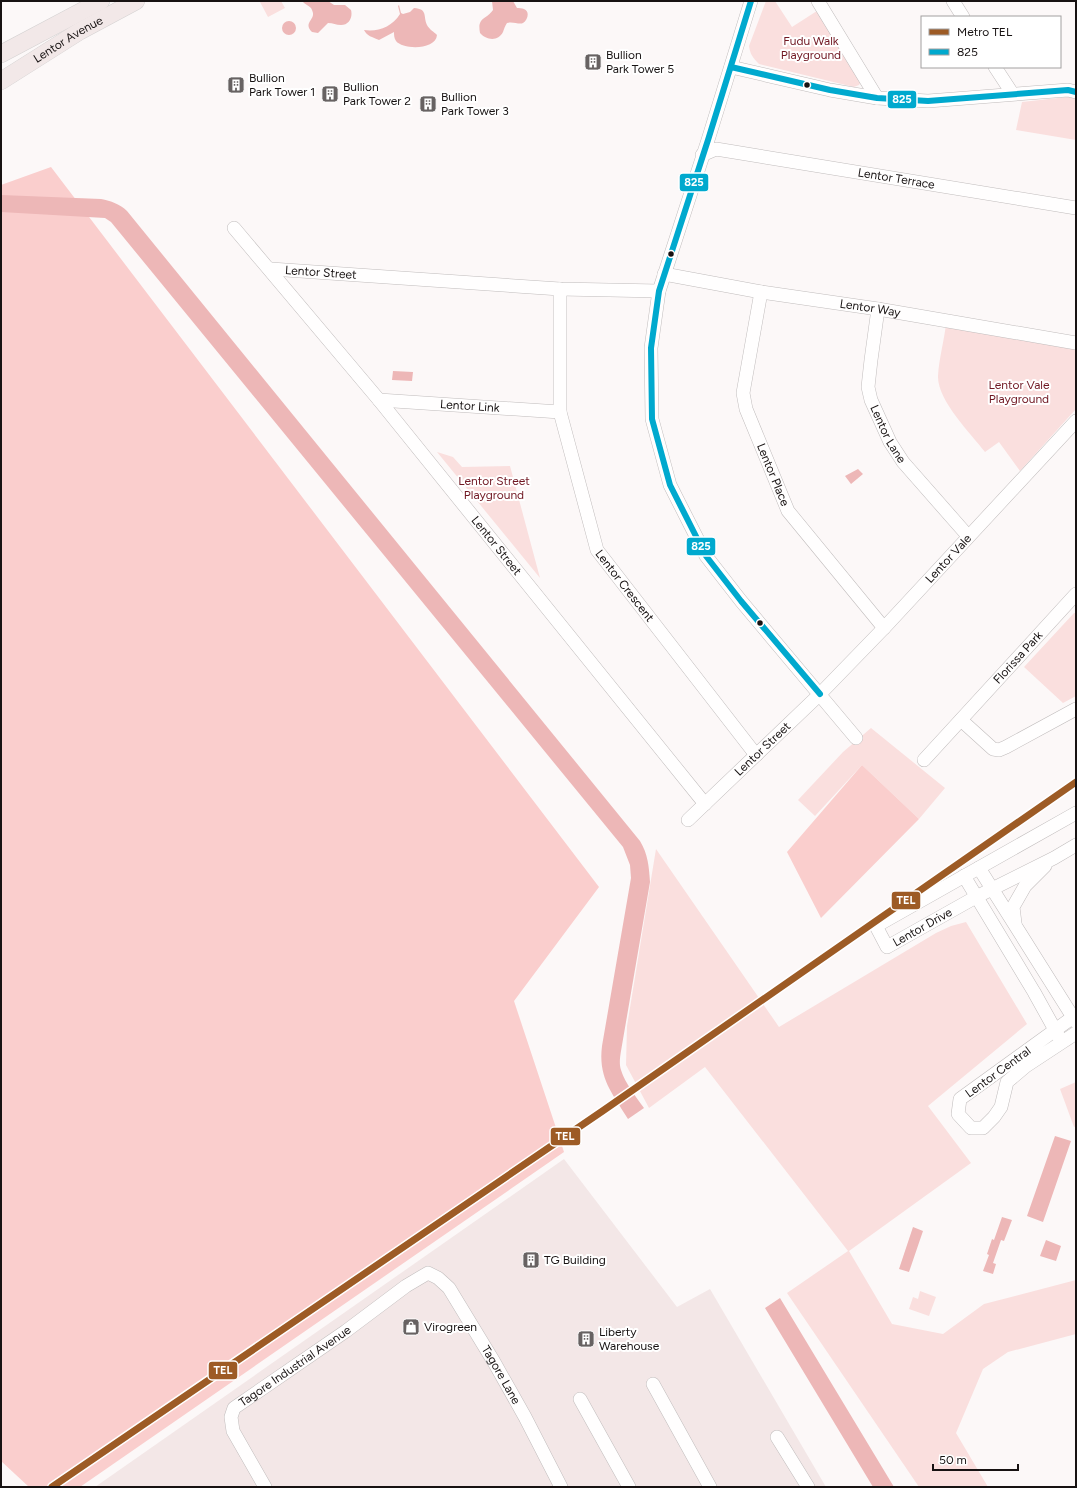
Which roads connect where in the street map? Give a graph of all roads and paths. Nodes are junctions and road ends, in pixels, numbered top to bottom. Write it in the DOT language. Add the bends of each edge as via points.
graph roads {
  1 [pos="101,1"];
  2 [pos="136,1"];
  3 [pos="750,1"];
  4 [pos="818,1"];
  5 [pos="953,1"];
  6 [pos="962,16"];
  7 [pos="1,54"];
  8 [pos="731,67"];
  9 [pos="996,68"];
  10 [pos="1,81"];
  11 [pos="1073,89"];
  12 [pos="1012,93"];
  13 [pos="876,98"];
  14 [pos="712,145"];
  15 [pos="1076,208"];
  16 [pos="234,228"];
  17 [pos="270,269"];
  18 [pos="664,274"];
  19 [pos="560,289"];
  20 [pos="659,291"];
  21 [pos="761,292"];
  22 [pos="878,309"];
  23 [pos="1076,343"];
  24 [pos="379,400"];
  25 [pos="560,412"];
  26 [pos="1076,421"];
  27 [pos="968,536"];
  28 [pos="1076,594"];
  29 [pos="884,628"];
  30 [pos="820,694"];
  31 [pos="1076,709"];
  32 [pos="960,720"];
  33 [pos="856,738"];
  34 [pos="756,755"];
  35 [pos="924,760"];
  36 [pos="705,804"];
  37 [pos="1076,813"];
  38 [pos="688,820"];
  39 [pos="1076,845"];
  40 [pos="1054,858"];
  41 [pos="979,868"];
  42 [pos="964,876"];
  43 [pos="992,888"];
  44 [pos="976,897"];
  45 [pos="1016,925"];
  46 [pos="1075,1018"];
  47 [pos="1055,1030"];
  48 [pos="1076,1033"];
  49 [pos="1062,1042"];
  50 [pos="428,1273"];
  51 [pos="653,1384"];
  52 [pos="580,1399"];
  53 [pos="777,1437"];
  54 [pos="265,1487"];
  55 [pos="561,1487"];
  56 [pos="629,1487"];
  57 [pos="710,1487"];
  58 [pos="808,1487"];
  1 -- 7 [label="main road, Lentor Avenue"];
  2 -- 10 [label="main road, Lentor Avenue"];
  3 -- 8 [label="street"];
  4 -- 13 [label="street"];
  5 -- 6 [label="street"];
  8 -- 13 [label="street"];
  8 -- 14 [label="street"];
  9 -- 12 [label="street"];
  11 -- 12 [label="street"];
  12 -- 13 [label="street" via="928,100"];
  14 -- 15 [label="street, Lentor Terrace"];
  14 -- 18 [label="street" via="702,155"];
  16 -- 17 [label="street, Lentor Street"];
  17 -- 19 [label="street, Lentor Street"];
  17 -- 24 [label="street, Lentor Street"];
  18 -- 20 [label="street"];
  18 -- 21 [label="street, Lentor Way"];
  19 -- 20 [label="street, Lentor Street"];
  19 -- 25 [label="street, Lentor Crescent"];
  20 -- 30 [label="street" via="651,348 652,412 660,454 670,485 706,556"];
  21 -- 22 [label="street, Lentor Way"];
  21 -- 29 [label="street, Lentor Place" via="743,393 746,409 788,511"];
  22 -- 23 [label="street, Lentor Way"];
  22 -- 27 [label="street, Lentor Lane" via="868,387 871,400 890,442 903,462"];
  24 -- 25 [label="street, Lentor Link"];
  24 -- 36 [label="street, Lentor Street"];
  25 -- 34 [label="street, Lentor Crescent" via="597,550"];
  26 -- 27 [label="street, Lentor Vale"];
  27 -- 29 [label="street, Lentor Vale"];
  28 -- 32 [label="street, Florissa Park"];
  29 -- 30 [label="street, Lentor Vale"];
  30 -- 33 [label="street"];
  30 -- 34 [label="street, Lentor Street"];
  31 -- 32 [label="street" via="999,750 993,749"];
  32 -- 35 [label="street, Florissa Park"];
  34 -- 36 [label="street, Lentor Street"];
  36 -- 38 [label="street, Lentor Street"];
  37 -- 41 [label="street, Lentor Drive"];
  39 -- 40 [label="street, Lentor Drive"];
  40 -- 43 [label="street, Lentor Drive"];
  40 -- 45 [label="street" via="1025,886 1019,896 1014,907"];
  41 -- 42 [label="street, Lentor Drive"];
  41 -- 43 [label="street, Lentor Central"];
  42 -- 44 [label="street"];
  42 -- 44 [label="street, Lentor Drive" via="876,926 887,946"];
  43 -- 44 [label="street, Lentor Drive"];
  43 -- 45 [label="street, Lentor Central"];
  44 -- 47 [label="street"];
  45 -- 46 [label="street, Lentor Central"];
  46 -- 47 [label="street, Lentor Central"];
  47 -- 49 [label="street"];
  47 -- 49 [label="street, Lentor Central" via="960,1099 958,1114 971,1128 983,1128 1001,1107 1007,1082"];
  48 -- 49 [label="street, Lentor Central"];
  50 -- 54 [label="street, Tagore Industrial Avenue" via="234,1408 231,1417 233,1431"];
  50 -- 55 [label="street, Tagore Lane" via="449,1288 525,1417"];
  51 -- 57 [label="street"];
  52 -- 56 [label="street"];
  53 -- 58 [label="street"];
}
